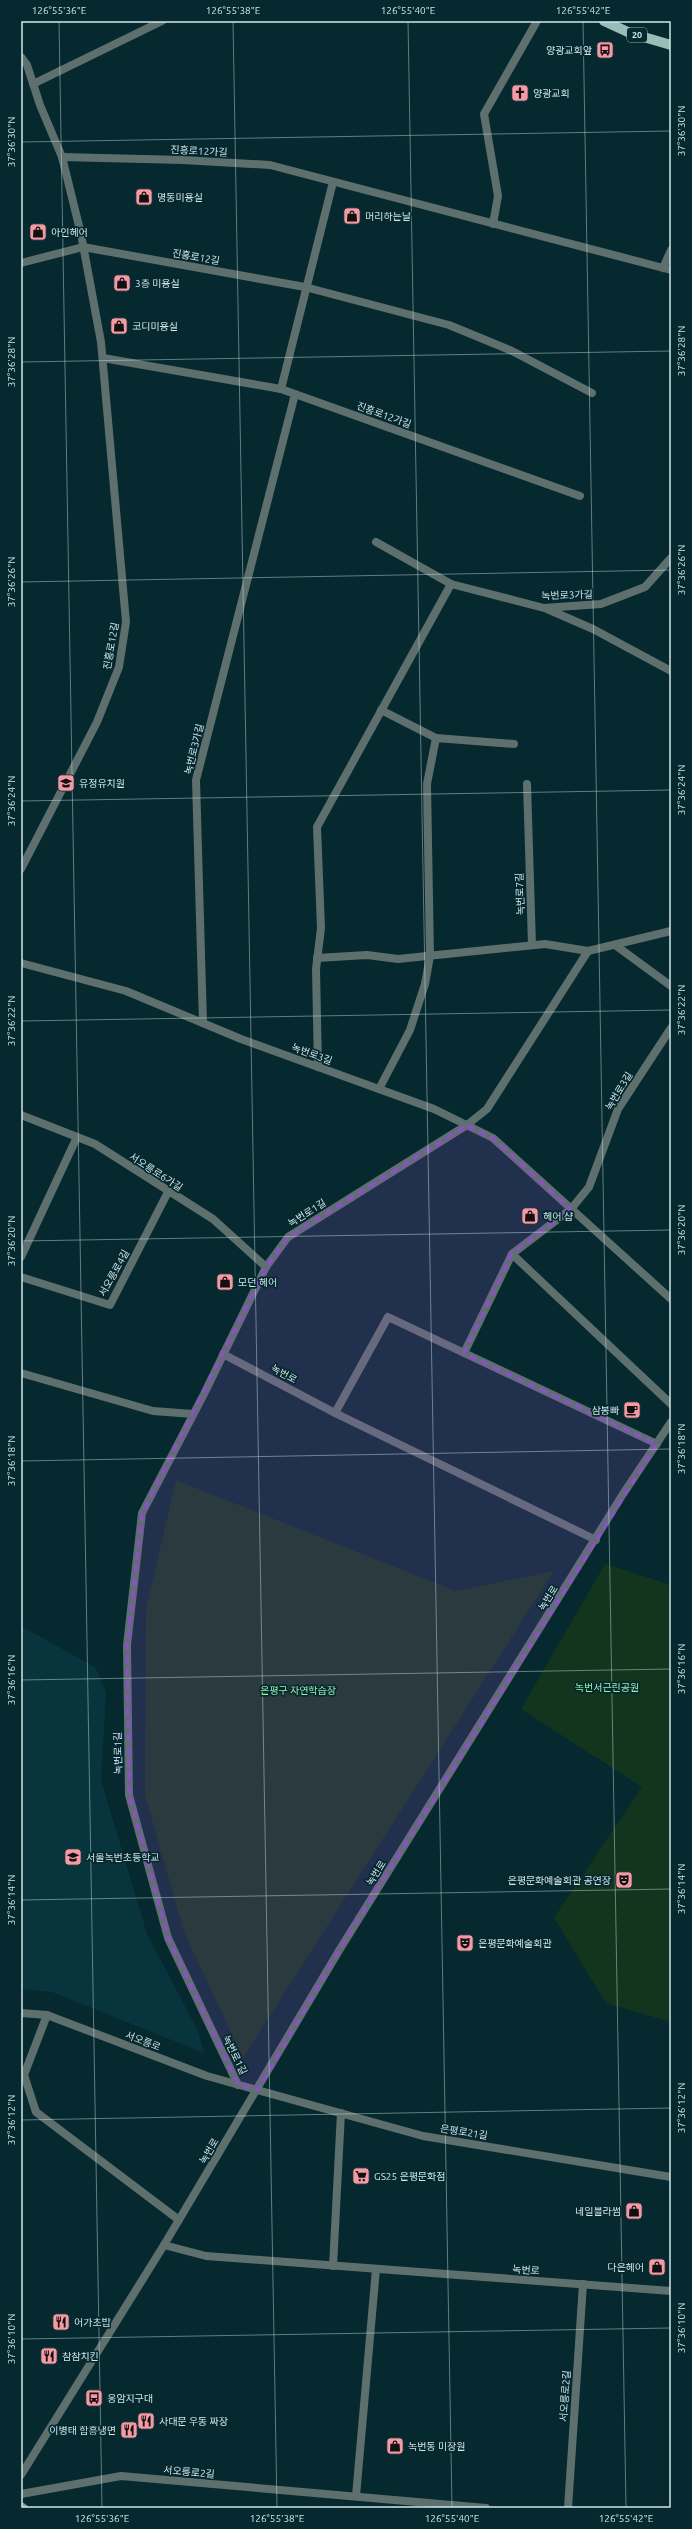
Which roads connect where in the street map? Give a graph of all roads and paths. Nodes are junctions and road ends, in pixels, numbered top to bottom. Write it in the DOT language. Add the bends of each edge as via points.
graph roads {
  1 [pos="162,21"];
  2 [pos="537,21"];
  3 [pos="604,21"];
  4 [pos="671,45"];
  5 [pos="21,57"];
  6 [pos="33,84"];
  7 [pos="62,157"];
  8 [pos="333,182"];
  9 [pos="493,224"];
  10 [pos="83,247"];
  11 [pos="671,250"];
  12 [pos="21,263"];
  13 [pos="667,269"];
  14 [pos="305,287"];
  15 [pos="103,358"];
  16 [pos="281,389"];
  17 [pos="592,393"];
  18 [pos="295,394"];
  19 [pos="580,496"];
  20 [pos="376,542"];
  21 [pos="671,558"];
  22 [pos="451,584"];
  23 [pos="544,608"];
  24 [pos="671,671"];
  25 [pos="381,710"];
  26 [pos="436,738"];
  27 [pos="514,744"];
  28 [pos="527,784"];
  29 [pos="21,869"];
  30 [pos="671,931"];
  31 [pos="532,945"];
  32 [pos="615,945"];
  33 [pos="588,951"];
  34 [pos="430,956"];
  35 [pos="317,958"];
  36 [pos="21,963"];
  37 [pos="671,986"];
  38 [pos="203,1023"];
  39 [pos="671,1028"];
  40 [pos="318,1067"];
  41 [pos="379,1089"];
  42 [pos="21,1115"];
  43 [pos="467,1125"];
  44 [pos="77,1137"];
  45 [pos="168,1192"];
  46 [pos="571,1209"];
  47 [pos="512,1254"];
  48 [pos="21,1257"];
  49 [pos="266,1267"];
  50 [pos="21,1277"];
  51 [pos="671,1299"];
  52 [pos="464,1353"];
  53 [pos="224,1354"];
  54 [pos="21,1373"];
  55 [pos="671,1404"];
  56 [pos="335,1413"];
  57 [pos="193,1414"];
  58 [pos="671,1422"];
  59 [pos="657,1444"];
  60 [pos="596,1540"];
  61 [pos="21,2013"];
  62 [pos="47,2015"];
  63 [pos="238,2085"];
  64 [pos="258,2090"];
  65 [pos="341,2113"];
  66 [pos="671,2177"];
  67 [pos="179,2220"];
  68 [pos="164,2245"];
  69 [pos="333,2266"];
  70 [pos="376,2269"];
  71 [pos="583,2284"];
  72 [pos="671,2291"];
  73 [pos="21,2475"];
  74 [pos="21,2494"];
  75 [pos="356,2496"];
  76 [pos="21,2506"];
  77 [pos="24,2508"];
  78 [pos="486,2508"];
  79 [pos="568,2508"];
  1 -- 6 [label="street"];
  2 -- 9 [label="street" via="484,114 498,196"];
  3 -- 4 [label="main road, 20" via="630,33"];
  5 -- 6 [label="street, 진흥로12길" via="27,65"];
  6 -- 7 [label="street, 진흥로12길"];
  7 -- 8 [label="street, 진흥로12가길" via="270,165"];
  7 -- 10 [label="street, 진흥로12길"];
  8 -- 9 [label="street, 진흥로12가길"];
  8 -- 14 [label="street"];
  9 -- 13 [label="street, 진흥로12가길"];
  10 -- 12 [label="street"];
  10 -- 14 [label="street, 진흥로12길"];
  10 -- 15 [label="street, 진흥로12길"];
  11 -- 13 [label="street"];
  14 -- 16 [label="street"];
  14 -- 17 [label="street" via="449,325 512,351"];
  15 -- 16 [label="street"];
  15 -- 29 [label="street, 진흥로12길" via="126,622 119,667 97,722"];
  16 -- 18 [label="street, 진흥로12가길"];
  18 -- 19 [label="street, 진흥로12가길"];
  18 -- 38 [label="street, 녹번로3가길" via="196,780"];
  20 -- 22 [label="street, 녹번로3가길"];
  21 -- 23 [label="street, 녹번로3가길" via="645,587 602,604"];
  22 -- 23 [label="street, 녹번로3가길"];
  22 -- 25 [label="street"];
  23 -- 24 [label="street" via="593,629"];
  25 -- 26 [label="street"];
  25 -- 35 [label="street" via="317,827 320,928"];
  26 -- 27 [label="street"];
  26 -- 34 [label="street" via="427,784"];
  28 -- 31 [label="street, 녹번로7길"];
  30 -- 32 [label="street"];
  31 -- 33 [label="street" via="545,944"];
  31 -- 34 [label="street"];
  32 -- 33 [label="street"];
  32 -- 37 [label="street"];
  33 -- 43 [label="street" via="487,1109"];
  34 -- 35 [label="street" via="398,959 367,955"];
  34 -- 41 [label="street" via="425,984 410,1030"];
  35 -- 40 [label="street"];
  36 -- 38 [label="street, 녹번로3길" via="126,991"];
  38 -- 40 [label="street, 녹번로3길"];
  39 -- 46 [label="street, 녹번로3길" via="618,1109 589,1187"];
  40 -- 41 [label="street, 녹번로3길"];
  41 -- 43 [label="street, 녹번로3길" via="434,1109"];
  42 -- 44 [label="street, 서오릉로6가길"];
  43 -- 46 [label="street, 녹번로3길" via="492,1138"];
  43 -- 49 [label="street, 녹번로1길" via="288,1237"];
  44 -- 45 [label="street, 서오릉로6가길" via="95,1144"];
  44 -- 48 [label="street"];
  45 -- 49 [label="street, 서오릉로6가길" via="213,1219"];
  45 -- 50 [label="street, 서오릉로4길" via="110,1305"];
  46 -- 47 [label="street"];
  46 -- 51 [label="street, 녹번로3길"];
  47 -- 52 [label="street"];
  47 -- 55 [label="street"];
  49 -- 53 [label="street, 녹번로1길"];
  52 -- 56 [label="street" via="388,1317"];
  52 -- 59 [label="street"];
  53 -- 56 [label="street, 녹번로"];
  53 -- 57 [label="street, 녹번로1길"];
  54 -- 57 [label="street" via="153,1411"];
  56 -- 60 [label="street, 녹번로"];
  57 -- 63 [label="street, 녹번로1길" via="142,1513 127,1645 129,1795 168,1938"];
  58 -- 59 [label="street, 녹번로"];
  59 -- 60 [label="street, 녹번로"];
  60 -- 64 [label="street, 녹번로" via="340,1949"];
  61 -- 62 [label="street, 서오릉로"];
  62 -- 63 [label="street, 서오릉로" via="207,2076"];
  62 -- 67 [label="street" via="24,2075 36,2112"];
  63 -- 64 [label="street, 서오릉로"];
  64 -- 65 [label="street, 은평로21길"];
  64 -- 67 [label="street, 녹번로"];
  65 -- 66 [label="street, 은평로21길" via="423,2136"];
  65 -- 69 [label="street"];
  67 -- 68 [label="street, 녹번로"];
  68 -- 69 [label="street, 녹번로" via="206,2256"];
  68 -- 73 [label="street, 녹번로"];
  69 -- 70 [label="street, 녹번로"];
  70 -- 71 [label="street, 녹번로"];
  70 -- 75 [label="street"];
  71 -- 72 [label="street, 녹번로"];
  71 -- 79 [label="street, 서오릉로2길"];
  74 -- 75 [label="street, 서오릉로2길" via="121,2476"];
  75 -- 78 [label="street, 서오릉로2길"];
  76 -- 77 [label="main road"];
}
